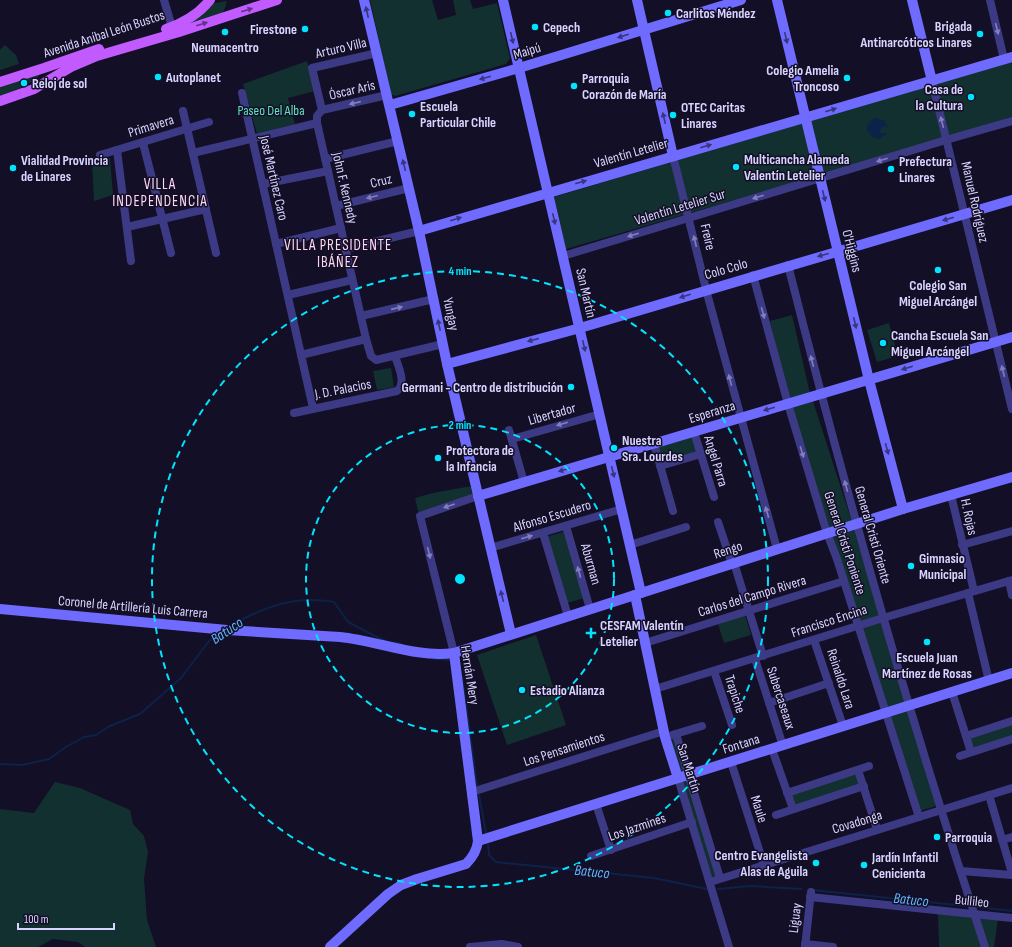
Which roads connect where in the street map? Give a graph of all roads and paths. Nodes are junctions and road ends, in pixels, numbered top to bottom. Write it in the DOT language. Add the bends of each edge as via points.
graph roads {
  1 [pos="164,0"];
  2 [pos="210,0"];
  3 [pos="277,0"];
  4 [pos="364,0"];
  5 [pos="503,0"];
  6 [pos="637,0"];
  7 [pos="741,0"];
  8 [pos="777,0"];
  9 [pos="912,0"];
  10 [pos="990,0"];
  11 [pos="172,27"];
  12 [pos="644,29"];
  13 [pos="376,53"];
  14 [pos="1008,58"];
  15 [pos="44,68"];
  16 [pos="519,68"];
  17 [pos="932,81"];
  18 [pos="0,82"];
  19 [pos="44,84"];
  20 [pos="242,93"];
  21 [pos="387,95"];
  22 [pos="0,101"];
  23 [pos="390,106"];
  24 [pos="322,110"];
  25 [pos="183,111"];
  26 [pos="805,118"];
  27 [pos="1012,121"];
  28 [pos="209,122"];
  29 [pos="317,123"];
  30 [pos="187,129"];
  31 [pos="252,139"];
  32 [pos="946,140"];
  33 [pos="398,141"];
  34 [pos="143,142"];
  35 [pos="117,150"];
  36 [pos="193,153"];
  37 [pos="100,155"];
  38 [pos="673,156"];
  39 [pos="325,159"];
  40 [pos="328,171"];
  41 [pos="820,178"];
  42 [pos="263,184"];
  43 [pos="409,188"];
  44 [pos="548,192"];
  45 [pos="1012,200"];
  46 [pos="336,206"];
  47 [pos="206,209"];
  48 [pos="963,214"];
  49 [pos="689,218"];
  50 [pos="162,219"];
  51 [pos="127,227"];
  52 [pos="341,228"];
  53 [pos="419,230"];
  54 [pos="276,244"];
  55 [pos="345,249"];
  56 [pos="838,251"];
  57 [pos="171,253"];
  58 [pos="216,253"];
  59 [pos="563,256"];
  60 [pos="131,261"];
  61 [pos="788,265"];
  62 [pos="753,275"];
  63 [pos="352,280"];
  64 [pos="706,289"];
  65 [pos="288,295"];
  66 [pos="434,299"];
  67 [pos="361,316"];
  68 [pos="580,328"];
  69 [pos="1012,338"];
  70 [pos="366,339"];
  71 [pos="995,342"];
  72 [pos="443,344"];
  73 [pos="302,355"];
  74 [pos="395,356"];
  75 [pos="447,364"];
  76 [pos="869,380"];
  77 [pos="821,394"];
  78 [pos="788,404"];
  79 [pos="313,408"];
  80 [pos="1012,409"];
  81 [pos="294,412"];
  82 [pos="600,414"];
  83 [pos="740,418"];
  84 [pos="509,430"];
  85 [pos="694,432"];
  86 [pos="512,439"];
  87 [pos="654,444"];
  88 [pos="701,454"];
  89 [pos="610,457"];
  90 [pos="660,466"];
  91 [pos="1012,477"];
  92 [pos="524,482"];
  93 [pos="951,495"];
  94 [pos="478,496"];
  95 [pos="714,497"];
  96 [pos="622,509"];
  97 [pos="903,509"];
  98 [pos="673,511"];
  99 [pos="420,516"];
  100 [pos="718,522"];
  101 [pos="856,524"];
  102 [pos="566,526"];
  103 [pos="686,527"];
  104 [pos="1012,531"];
  105 [pos="543,533"];
  106 [pos="826,533"];
  107 [pos="630,545"];
  108 [pos="962,545"];
  109 [pos="490,548"];
  110 [pos="777,549"];
  111 [pos="733,563"];
  112 [pos="844,581"];
  113 [pos="1010,581"];
  114 [pos="971,592"];
  115 [pos="638,594"];
  116 [pos="1012,595"];
  117 [pos="0,609"];
  118 [pos="590,609"];
  119 [pos="748,611"];
  120 [pos="568,616"];
  121 [pos="883,618"];
  122 [pos="857,626"];
  123 [pos="511,634"];
  124 [pos="814,640"];
  125 [pos="645,643"];
  126 [pos="454,653"];
  127 [pos="759,657"];
  128 [pos="714,671"];
  129 [pos="1012,673"];
  130 [pos="988,680"];
  131 [pos="829,683"];
  132 [pos="655,690"];
  133 [pos="952,692"];
  134 [pos="769,703"];
  135 [pos="909,706"];
  136 [pos="886,713"];
  137 [pos="1012,721"];
  138 [pos="702,726"];
  139 [pos="732,726"];
  140 [pos="843,726"];
  141 [pos="664,734"];
  142 [pos="676,734"];
  143 [pos="966,736"];
  144 [pos="1012,739"];
  145 [pos="783,746"];
  146 [pos="772,749"];
  147 [pos="971,752"];
  148 [pos="960,756"];
  149 [pos="730,762"];
  150 [pos="869,766"];
  151 [pos="858,770"];
  152 [pos="683,777"];
  153 [pos="864,786"];
  154 [pos="1012,788"];
  155 [pos="472,792"];
  156 [pos="787,793"];
  157 [pos="989,795"];
  158 [pos="596,804"];
  159 [pos="793,809"];
  160 [pos="942,810"];
  161 [pos="776,815"];
  162 [pos="919,817"];
  163 [pos="692,822"];
  164 [pos="878,830"];
  165 [pos="1012,837"];
  166 [pos="1002,840"];
  167 [pos="478,841"];
  168 [pos="611,850"];
  169 [pos="591,856"];
  170 [pos="764,865"];
  171 [pos="961,871"];
  172 [pos="1012,874"];
  173 [pos="720,878"];
  174 [pos="710,882"];
  175 [pos="811,895"];
  176 [pos="974,914"];
  177 [pos="1012,918"];
  178 [pos="487,946"];
  179 [pos="805,946"];
  180 [pos="330,947"];
  181 [pos="470,947"];
  182 [pos="518,947"];
  183 [pos="729,947"];
  184 [pos="833,947"];
  185 [pos="985,947"];
  1 -- 11 [label="street"];
  2 -- 11 [label="main road, Avenida Aníbal León Bustos" via="198,14"];
  19 -- 3 [label="main road, Avenida Aníbal León Bustos, one-way" via="71,67 97,56"];
  13 -- 4 [label="main road, Yungay, one-way"];
  5 -- 16 [label="main road, San Martín, one-way"];
  6 -- 12 [label="main road, Freire"];
  7 -- 12 [label="main road, Maipú"];
  8 -- 26 [label="main road, O'Higgins, one-way"];
  9 -- 17 [label="main road, Manuel Rodríguez"];
  10 -- 14 [label="street, one-way"];
  11 -- 15 [label="main road, Avenida Aníbal León Bustos"];
  12 -- 16 [label="main road, Maipú, one-way"];
  38 -- 12 [label="main road, Freire, one-way"];
  13 -- 21 [label="main road, Yungay"];
  13 -- 24 [label="street, Arturo Villa" via="312,68"];
  14 -- 17 [label="main road, Valentín Letelier"];
  15 -- 18 [label="main road, Avenida Aníbal León Bustos"];
  15 -- 19 [label="main road"];
  16 -- 23 [label="main road, Maipú, one-way"];
  16 -- 44 [label="main road, San Martín"];
  26 -- 17 [label="main road, Valentín Letelier, one-way"];
  32 -- 17 [label="street, Manuel Rodríguez, one-way"];
  19 -- 22 [label="main road, Avenida Aníbal León Bustos"];
  20 -- 31 [label="street, José Martínez Caro"];
  21 -- 23 [label="main road, Yungay"];
  21 -- 24 [label="street, Óscar Aris, one-way"];
  23 -- 33 [label="main road, Yungay"];
  24 -- 29 [label="street" via="317,116"];
  25 -- 30 [label="street"];
  38 -- 26 [label="main road, Valentín Letelier, one-way"];
  26 -- 41 [label="main road, O'Higgins"];
  27 -- 32 [label="street, Valentín Letelier Sur"];
  28 -- 30 [label="street, Primavera"];
  29 -- 31 [label="street"];
  29 -- 39 [label="street, John F. Kennedy"];
  30 -- 34 [label="street, Primavera"];
  30 -- 36 [label="street"];
  31 -- 36 [label="street"];
  31 -- 42 [label="street, José Martínez Caro"];
  32 -- 41 [label="street, Valentín Letelier Sur, one-way"];
  32 -- 48 [label="street, Manuel Rodríguez"];
  33 -- 39 [label="street"];
  43 -- 33 [label="main road, Yungay, one-way"];
  34 -- 35 [label="street, Primavera"];
  34 -- 50 [label="street"];
  35 -- 37 [label="street, Primavera"];
  35 -- 51 [label="street"];
  36 -- 47 [label="street"];
  44 -- 38 [label="main road, Valentín Letelier, one-way"];
  38 -- 49 [label="street, Freire"];
  39 -- 40 [label="street, John F. Kennedy"];
  40 -- 42 [label="street"];
  40 -- 46 [label="street, John F. Kennedy"];
  41 -- 49 [label="street, Valentín Letelier Sur, one-way"];
  41 -- 56 [label="main road, O'Higgins, one-way"];
  42 -- 54 [label="street, José Martínez Caro"];
  43 -- 46 [label="street, Cruz, one-way"];
  43 -- 53 [label="main road, Yungay"];
  53 -- 44 [label="main road, Valentín Letelier, one-way"];
  44 -- 59 [label="main road, San Martín, one-way"];
  45 -- 48 [label="main road, Colo Colo"];
  46 -- 52 [label="street, John F. Kennedy"];
  47 -- 50 [label="street"];
  47 -- 58 [label="street"];
  48 -- 56 [label="main road, Colo Colo, one-way"];
  48 -- 71 [label="street, Manuel Rodríguez"];
  49 -- 59 [label="street, Valentín Letelier Sur, one-way"];
  64 -- 49 [label="street, Freire, one-way"];
  50 -- 51 [label="street"];
  50 -- 57 [label="street"];
  51 -- 60 [label="street"];
  52 -- 54 [label="street"];
  52 -- 55 [label="street, John F. Kennedy"];
  53 -- 55 [label="street"];
  53 -- 66 [label="main road, Yungay"];
  54 -- 65 [label="street, José Martínez Caro"];
  55 -- 63 [label="street, John F. Kennedy"];
  56 -- 61 [label="main road, Colo Colo, one-way"];
  56 -- 76 [label="main road, O'Higgins, one-way"];
  59 -- 68 [label="main road, San Martín"];
  61 -- 62 [label="main road, Colo Colo"];
  77 -- 61 [label="street, General Cristi Oriente, one-way"];
  62 -- 64 [label="main road, Colo Colo"];
  62 -- 78 [label="street, General Cristi Poniente, one-way"];
  63 -- 65 [label="street"];
  63 -- 67 [label="street, John F. Kennedy"];
  64 -- 68 [label="main road, Colo Colo, one-way"];
  83 -- 64 [label="street, Freire, one-way"];
  65 -- 73 [label="street, José Martínez Caro"];
  67 -- 66 [label="street, one-way"];
  72 -- 66 [label="main road, Yungay, one-way"];
  67 -- 70 [label="street, John F. Kennedy"];
  68 -- 75 [label="main road, Colo Colo, one-way"];
  68 -- 82 [label="main road, San Martín, one-way"];
  69 -- 71 [label="main road, Esperanza"];
  70 -- 73 [label="street"];
  70 -- 74 [label="street, John F. Kennedy" via="371,356 376,360"];
  71 -- 76 [label="main road, Esperanza, one-way"];
  80 -- 71 [label="street, Manuel Rodríguez, one-way"];
  72 -- 74 [label="street"];
  72 -- 75 [label="main road, Yungay"];
  73 -- 79 [label="street, José Martínez Caro"];
  74 -- 79 [label="street, J. D. Palacios" via="402,383 397,391"];
  75 -- 94 [label="main road, Yungay"];
  76 -- 77 [label="main road, Esperanza"];
  76 -- 97 [label="main road, O'Higgins, one-way"];
  77 -- 78 [label="main road, Esperanza"];
  101 -- 77 [label="street, General Cristi Oriente, one-way"];
  78 -- 83 [label="main road, Esperanza, one-way"];
  78 -- 106 [label="street, General Cristi Poniente, one-way"];
  79 -- 81 [label="street, J. D. Palacios"];
  82 -- 86 [label="street, Libertador, one-way"];
  82 -- 89 [label="main road, San Martín"];
  83 -- 85 [label="main road, Esperanza"];
  110 -- 83 [label="street, Freire, one-way"];
  84 -- 86 [label="street"];
  85 -- 87 [label="main road, Esperanza"];
  85 -- 88 [label="street, Angel Parra"];
  86 -- 92 [label="street"];
  87 -- 89 [label="main road, Esperanza"];
  87 -- 90 [label="street"];
  88 -- 90 [label="street"];
  88 -- 95 [label="street, Angel Parra"];
  89 -- 92 [label="main road, Esperanza, one-way"];
  89 -- 96 [label="main road, San Martín, one-way"];
  90 -- 98 [label="street"];
  91 -- 93 [label="main road, Rengo"];
  92 -- 94 [label="main road, Esperanza"];
  93 -- 97 [label="main road, Rengo"];
  93 -- 108 [label="street, H. Rojas"];
  94 -- 99 [label="street, Esperanza, one-way"];
  94 -- 109 [label="main road, Yungay"];
  96 -- 102 [label="street, Alfonso Escudero"];
  96 -- 107 [label="main road, San Martín"];
  97 -- 101 [label="main road, Rengo"];
  99 -- 126 [label="street, Hernán Mery, one-way"];
  100 -- 111 [label="street, Subercaseaux"];
  101 -- 106 [label="main road, Rengo"];
  101 -- 121 [label="street, General Cristi Oriente"];
  102 -- 105 [label="street, Alfonso Escudero"];
  118 -- 102 [label="street, Aburman, one-way"];
  103 -- 107 [label="street"];
  104 -- 108 [label="street"];
  109 -- 105 [label="street, Alfonso Escudero, one-way"];
  105 -- 120 [label="street"];
  106 -- 110 [label="main road, Rengo"];
  106 -- 112 [label="street, General Cristi Poniente"];
  107 -- 115 [label="main road, San Martín"];
  108 -- 114 [label="street, H. Rojas"];
  123 -- 109 [label="main road, Yungay, one-way"];
  110 -- 111 [label="main road, Rengo"];
  111 -- 115 [label="main road, Rengo"];
  111 -- 119 [label="street, Subercaseaux"];
  112 -- 119 [label="street, Carlos del Campo Rivera"];
  112 -- 122 [label="street, General Cristi Poniente"];
  113 -- 114 [label="street, Francisco Encina"];
  113 -- 116 [label="street"];
  114 -- 121 [label="street, Francisco Encina"];
  114 -- 130 [label="street, H. Rojas"];
  115 -- 118 [label="main road, Rengo"];
  115 -- 125 [label="main road, San Martín"];
  117 -- 126 [label="main road, Coronel de Artillería Luis Carrera" via="222,630 340,637 419,653"];
  118 -- 120 [label="main road, Rengo"];
  119 -- 125 [label="street, Carlos del Campo Rivera"];
  119 -- 127 [label="street, Subercaseaux"];
  120 -- 123 [label="main road, Rengo"];
  121 -- 122 [label="street, Francisco Encina"];
  121 -- 135 [label="street, General Cristi Oriente"];
  122 -- 124 [label="street, Francisco Encina"];
  122 -- 136 [label="street, General Cristi Poniente"];
  123 -- 126 [label="main road, Rengo"];
  124 -- 127 [label="street, Francisco Encina"];
  124 -- 131 [label="street, Reinaldo Lara"];
  125 -- 132 [label="main road, San Martín"];
  126 -- 155 [label="main road, Hernán Mery"];
  127 -- 128 [label="street, Francisco Encina"];
  127 -- 134 [label="street, Subercaseaux"];
  128 -- 132 [label="street, Francisco Encina"];
  128 -- 139 [label="street, Trapiche"];
  129 -- 130 [label="main road, Fontana"];
  130 -- 133 [label="main road, Fontana"];
  131 -- 134 [label="street"];
  131 -- 140 [label="street, Reinaldo Lara"];
  132 -- 141 [label="main road, San Martín"];
  133 -- 135 [label="main road, Fontana"];
  133 -- 143 [label="street"];
  134 -- 145 [label="street, Subercaseaux"];
  135 -- 136 [label="main road, Fontana"];
  135 -- 160 [label="street, General Cristi Oriente"];
  136 -- 140 [label="main road, Fontana"];
  136 -- 162 [label="street, General Cristi Poniente"];
  137 -- 143 [label="street"];
  138 -- 142 [label="street, Los Pensamientos"];
  140 -- 145 [label="main road, Fontana"];
  141 -- 142 [label="street, Los Pensamientos"];
  141 -- 152 [label="main road, San Martín"];
  141 -- 155 [label="street, Los Pensamientos"];
  142 -- 152 [label="street, San Martín"];
  143 -- 147 [label="street"];
  144 -- 147 [label="street"];
  145 -- 146 [label="main road, Fontana"];
  146 -- 149 [label="main road, Fontana"];
  146 -- 156 [label="street"];
  147 -- 148 [label="street"];
  149 -- 152 [label="main road, Fontana"];
  149 -- 170 [label="street, Maule"];
  150 -- 151 [label="street"];
  151 -- 153 [label="street"];
  151 -- 156 [label="street"];
  152 -- 158 [label="main road, Fontana"];
  152 -- 163 [label="street, San Martín"];
  152 -- 173 [label="street, San Martín"];
  153 -- 159 [label="street"];
  153 -- 164 [label="street"];
  154 -- 157 [label="street, Covadonga"];
  155 -- 167 [label="main road, Hernán Mery"];
  156 -- 159 [label="street"];
  157 -- 160 [label="street, Covadonga"];
  157 -- 166 [label="street"];
  158 -- 167 [label="main road, Fontana"];
  158 -- 168 [label="street"];
  159 -- 161 [label="street"];
  160 -- 162 [label="street, Covadonga"];
  160 -- 171 [label="street, General Cristi Oriente"];
  162 -- 164 [label="street, Covadonga"];
  163 -- 168 [label="street, Los Jazmines"];
  163 -- 174 [label="street, San Martín"];
  164 -- 170 [label="street, Covadonga"];
  165 -- 166 [label="street"];
  166 -- 172 [label="street"];
  167 -- 180 [label="main road" via="474,855 466,864 401,885"];
  168 -- 169 [label="street, Los Jazmines"];
  170 -- 173 [label="street, Covadonga"];
  171 -- 172 [label="street"];
  171 -- 176 [label="street, General Cristi Oriente"];
  173 -- 174 [label="street, Covadonga"];
  174 -- 183 [label="street, San Martín"];
  175 -- 176 [label="street, Bullileo"];
  175 -- 179 [label="street, Liguay"];
  176 -- 177 [label="street, Bullileo"];
  176 -- 185 [label="street, General Cristi Oriente"];
  178 -- 181 [label="street"];
  178 -- 182 [label="street" via="502,944"];
  179 -- 184 [label="street"];
}
